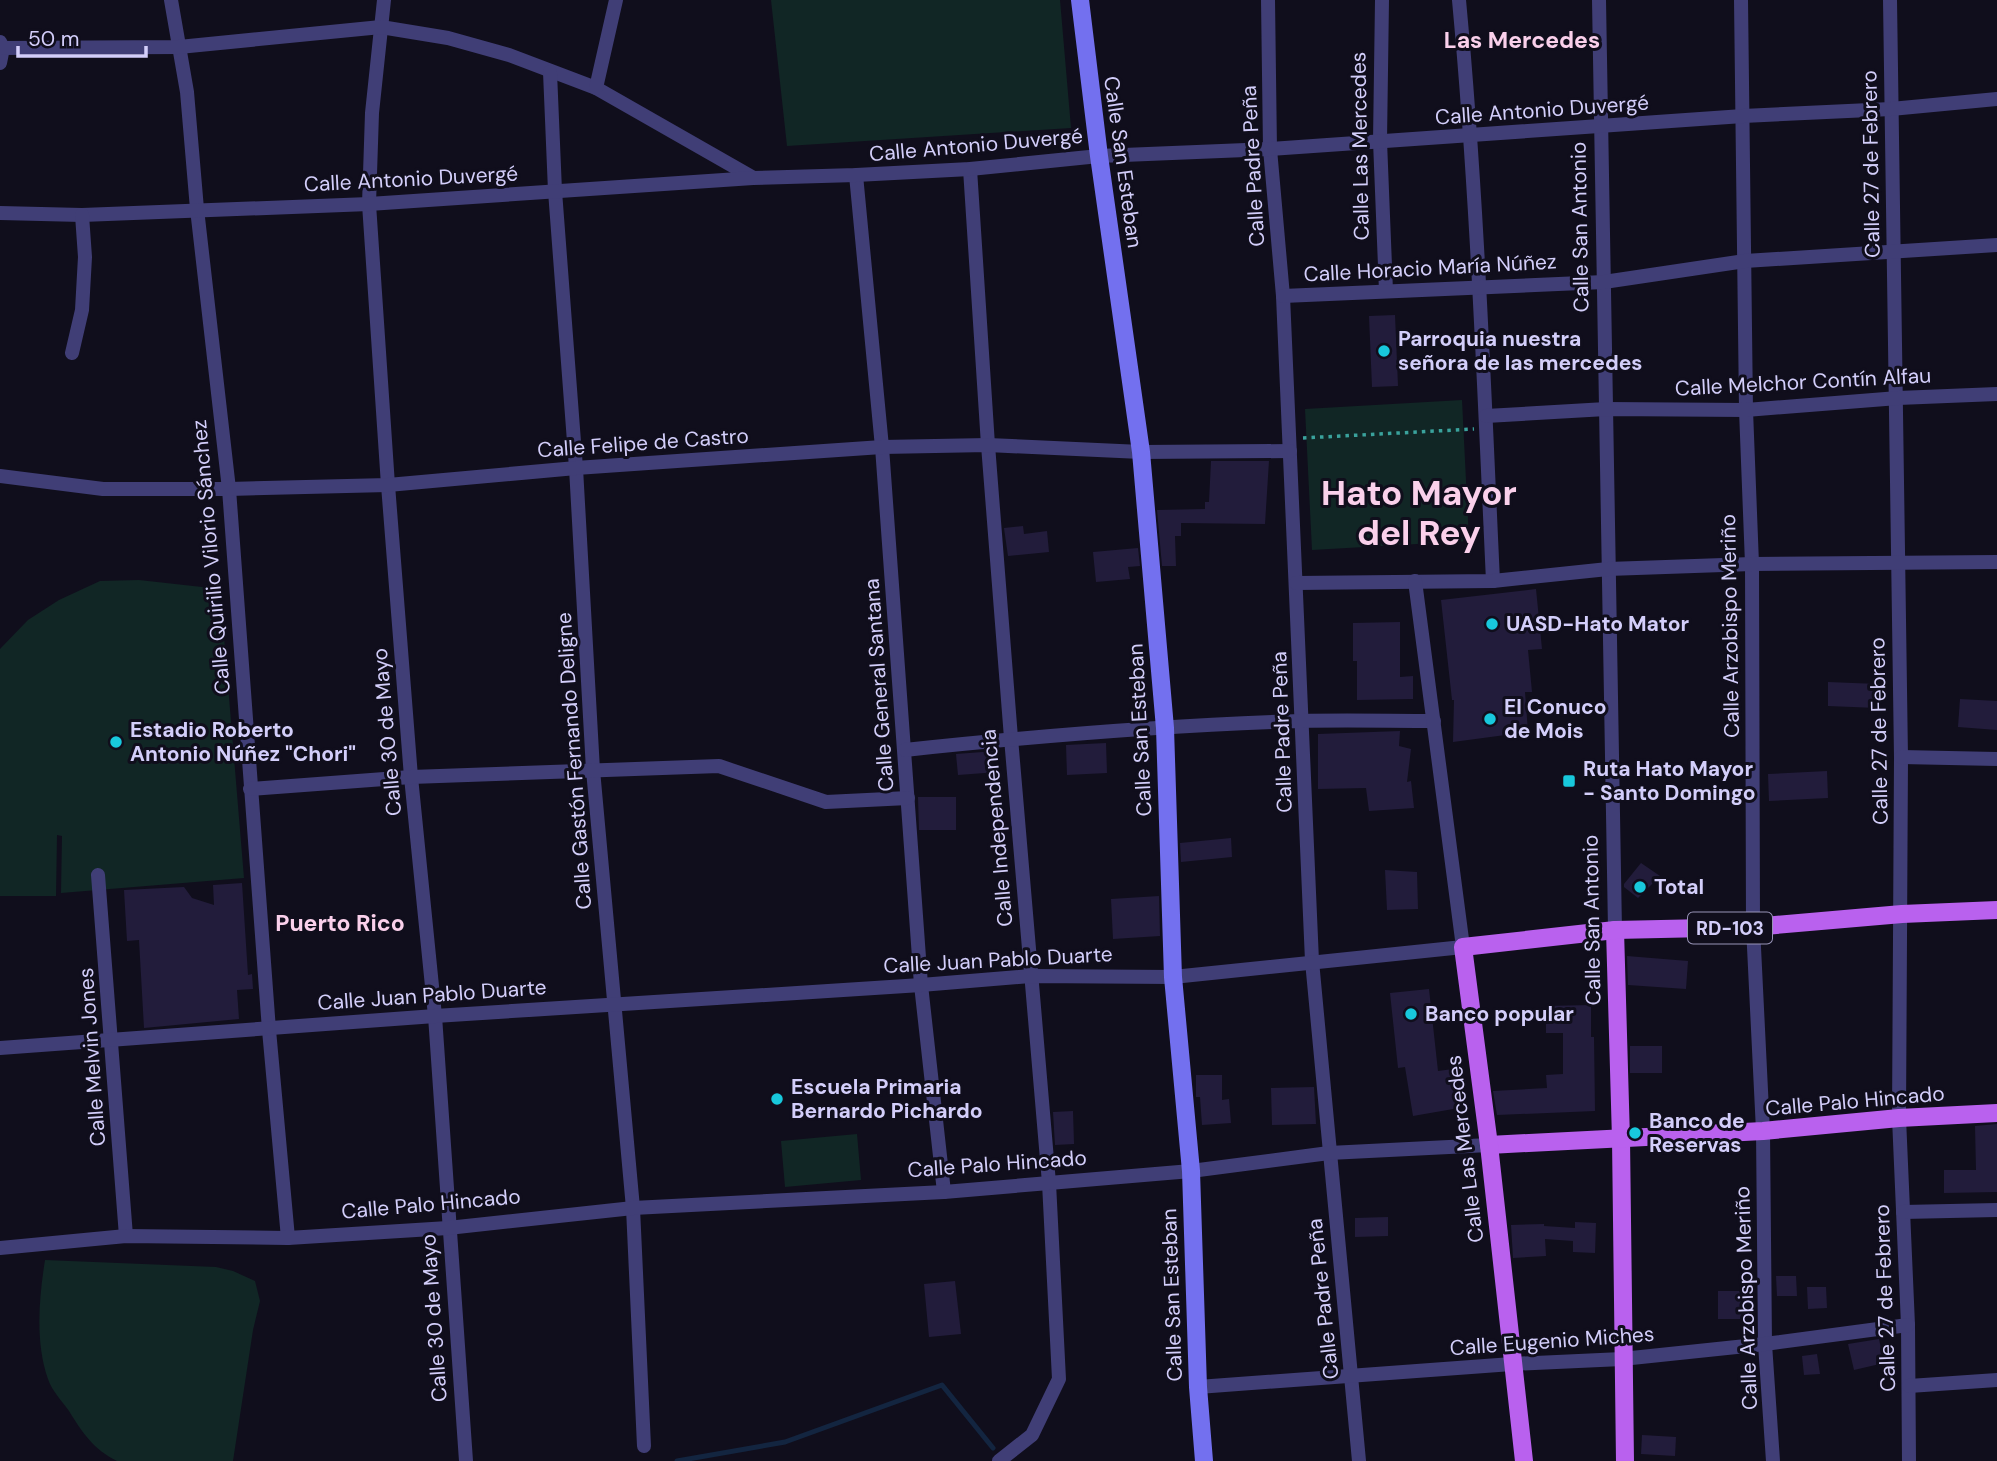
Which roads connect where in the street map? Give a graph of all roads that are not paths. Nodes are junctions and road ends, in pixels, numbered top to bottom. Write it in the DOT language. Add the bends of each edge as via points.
graph roads {
  1 [pos="171,0"];
  2 [pos="384,0"];
  3 [pos="616,0"];
  4 [pos="1080,0"];
  5 [pos="1268,0"];
  6 [pos="1382,0"];
  7 [pos="1458,0"];
  8 [pos="1599,0"];
  9 [pos="1741,0"];
  10 [pos="1890,0"];
  11 [pos="381,27"];
  12 [pos="179,47"];
  13 [pos="1,50"];
  14 [pos="550,72"];
  15 [pos="596,88"];
  16 [pos="1997,99"];
  17 [pos="1891,109"];
  18 [pos="1743,116"];
  19 [pos="1601,128"];
  20 [pos="1471,136"];
  21 [pos="1380,141"];
  22 [pos="1270,149"];
  23 [pos="1099,156"];
  24 [pos="970,169"];
  25 [pos="856,175"];
  26 [pos="753,178"];
  27 [pos="555,191"];
  28 [pos="369,204"];
  29 [pos="197,209"];
  30 [pos="0,213"];
  31 [pos="82,215"];
  32 [pos="1997,246"];
  33 [pos="1893,252"];
  34 [pos="1745,261"];
  35 [pos="1604,282"];
  36 [pos="1480,286"];
  37 [pos="1386,291"];
  38 [pos="1283,296"];
  39 [pos="72,353"];
  40 [pos="1997,394"];
  41 [pos="1898,398"];
  42 [pos="1606,409"];
  43 [pos="1746,410"];
  44 [pos="1486,422"];
  45 [pos="988,445"];
  46 [pos="1290,445"];
  47 [pos="882,447"];
  48 [pos="1141,452"];
  49 [pos="576,468"];
  50 [pos="0,476"];
  51 [pos="388,485"];
  52 [pos="229,489"];
  53 [pos="1997,562"];
  54 [pos="1752,564"];
  55 [pos="1897,564"];
  56 [pos="1608,569"];
  57 [pos="1493,581"];
  58 [pos="1415,582"];
  59 [pos="1296,583"];
  60 [pos="1302,721"];
  61 [pos="1434,721"];
  62 [pos="1165,728"];
  63 [pos="1010,738"];
  64 [pos="905,750"];
  65 [pos="1901,757"];
  66 [pos="1997,759"];
  67 [pos="593,770"];
  68 [pos="411,777"];
  69 [pos="250,789"];
  70 [pos="908,798"];
  71 [pos="98,875"];
  72 [pos="1997,910"];
  73 [pos="1902,914"];
  74 [pos="1753,927"];
  75 [pos="1615,930"];
  76 [pos="1463,947"];
  77 [pos="1312,961"];
  78 [pos="1030,976"];
  79 [pos="1173,976"];
  80 [pos="921,985"];
  81 [pos="613,1005"];
  82 [pos="435,1016"];
  83 [pos="269,1030"];
  84 [pos="112,1039"];
  85 [pos="0,1048"];
  86 [pos="1997,1113"];
  87 [pos="1899,1118"];
  88 [pos="1763,1131"];
  89 [pos="1621,1139"];
  90 [pos="1489,1145"];
  91 [pos="1329,1153"];
  92 [pos="1191,1171"];
  93 [pos="1049,1183"];
  94 [pos="944,1192"];
  95 [pos="633,1208"];
  96 [pos="1997,1210"];
  97 [pos="1903,1212"];
  98 [pos="448,1227"];
  99 [pos="126,1236"];
  100 [pos="288,1238"];
  101 [pos="0,1248"];
  102 [pos="1908,1325"];
  103 [pos="1765,1344"];
  104 [pos="1622,1360"];
  105 [pos="1512,1364"];
  106 [pos="1352,1377"];
  107 [pos="1997,1380"];
  108 [pos="1909,1386"];
  109 [pos="1198,1387"];
  110 [pos="644,1446"];
  111 [pos="466,1461"];
  112 [pos="999,1461"];
  113 [pos="1204,1461"];
  114 [pos="1359,1461"];
  115 [pos="1524,1461"];
  116 [pos="1625,1461"];
  117 [pos="1773,1461"];
  118 [pos="1909,1461"];
  1 -- 12 [label="street, Calle Quirilio Vilorio Sánchez"];
  2 -- 11 [label="street, Calle 30 de Mayo"];
  3 -- 15 [label="street"];
  4 -- 23 [label="street, Calle San Esteban"];
  5 -- 22 [label="street, Calle Padre Peña"];
  6 -- 21 [label="street, Calle Las Mercedes"];
  7 -- 20 [label="street"];
  8 -- 19 [label="street, Calle San Antonio"];
  9 -- 18 [label="street, Calle Arzobispo Meriño"];
  10 -- 17 [label="street, Calle 27 de Febrero"];
  11 -- 12 [label="street"];
  11 -- 14 [label="street" via="448,38"];
  11 -- 28 [label="street, Calle 30 de Mayo"];
  12 -- 13 [label="street"];
  12 -- 29 [label="street, Calle Quirilio Vilorio Sánchez"];
  14 -- 15 [label="street"];
  14 -- 27 [label="street, Calle Gastón Fernando Deligne"];
  15 -- 26 [label="street"];
  16 -- 17 [label="street, Calle Antonio Duvergé"];
  17 -- 18 [label="street, Calle Antonio Duvergé"];
  17 -- 33 [label="street, Calle 27 de Febrero"];
  18 -- 19 [label="street, Calle Antonio Duvergé"];
  18 -- 34 [label="street, Calle Arzobispo Meriño"];
  19 -- 20 [label="street, Calle Antonio Duvergé"];
  19 -- 35 [label="street, Calle San Antonio"];
  20 -- 21 [label="street, Calle Antonio Duvergé"];
  20 -- 36 [label="street"];
  21 -- 22 [label="street, Calle Antonio Duvergé"];
  21 -- 37 [label="street, Calle Las Mercedes"];
  22 -- 23 [label="street, Calle Antonio Duvergé"];
  22 -- 38 [label="street, Calle Padre Peña"];
  23 -- 24 [label="street, Calle Antonio Duvergé"];
  23 -- 48 [label="street, Calle San Esteban"];
  24 -- 25 [label="street, Calle Antonio Duvergé"];
  24 -- 45 [label="street, Calle Independencia"];
  25 -- 26 [label="street, Calle Antonio Duvergé"];
  25 -- 47 [label="street, Calle General Santana"];
  26 -- 27 [label="street, Calle Antonio Duvergé"];
  27 -- 28 [label="street, Calle Antonio Duvergé"];
  27 -- 49 [label="street, Calle Gastón Fernando Deligne"];
  28 -- 29 [label="street, Calle Antonio Duvergé"];
  28 -- 51 [label="street, Calle 30 de Mayo"];
  29 -- 31 [label="street, Calle Antonio Duvergé"];
  29 -- 52 [label="street, Calle Quirilio Vilorio Sánchez"];
  30 -- 31 [label="street, Calle Antonio Duvergé"];
  31 -- 39 [label="street" via="82,310"];
  32 -- 33 [label="street, Calle Horacio María Núñez"];
  33 -- 34 [label="street, Calle Horacio María Núñez"];
  33 -- 41 [label="street, Calle 27 de Febrero"];
  34 -- 35 [label="street, Calle Horacio María Núñez"];
  34 -- 43 [label="street, Calle Arzobispo Meriño"];
  35 -- 36 [label="street, Calle Horacio María Núñez"];
  35 -- 42 [label="street, Calle San Antonio"];
  36 -- 37 [label="street, Calle Horacio María Núñez"];
  36 -- 44 [label="street"];
  37 -- 38 [label="street, Calle Horacio María Núñez"];
  38 -- 46 [label="street, Calle Padre Peña"];
  40 -- 41 [label="street, Calle Melchor Contín Alfau"];
  41 -- 43 [label="street, Calle Melchor Contín Alfau"];
  41 -- 55 [label="street, Calle 27 de Febrero"];
  42 -- 43 [label="street, Calle Melchor Contín Alfau"];
  42 -- 44 [label="street, Calle Melchor Contín Alfau"];
  42 -- 56 [label="street, Calle San Antonio"];
  43 -- 54 [label="street, Calle Arzobispo Meriño"];
  44 -- 57 [label="street"];
  45 -- 47 [label="street, Calle Felipe de Castro"];
  45 -- 48 [label="street, Calle Felipe de Castro"];
  45 -- 63 [label="street, Calle Independencia"];
  46 -- 48 [label="street, Calle Felipe de Castro"];
  46 -- 59 [label="street, Calle Padre Peña"];
  47 -- 49 [label="street, Calle Felipe de Castro"];
  47 -- 64 [label="street, Calle General Santana"];
  48 -- 62 [label="street, Calle San Esteban"];
  49 -- 51 [label="street, Calle Felipe de Castro"];
  49 -- 67 [label="street, Calle Gastón Fernando Deligne"];
  50 -- 52 [label="street, Calle Felipe de Castro" via="103,489"];
  51 -- 52 [label="street, Calle Felipe de Castro"];
  51 -- 68 [label="street, Calle 30 de Mayo"];
  52 -- 69 [label="street, Calle Quirilio Vilorio Sánchez"];
  53 -- 55 [label="street"];
  54 -- 55 [label="street"];
  54 -- 56 [label="street"];
  54 -- 74 [label="street, Calle Arzobispo Meriño"];
  55 -- 65 [label="street, Calle 27 de Febrero"];
  56 -- 57 [label="street"];
  56 -- 75 [label="street, Calle San Antonio"];
  57 -- 58 [label="street"];
  58 -- 59 [label="street"];
  58 -- 61 [label="street, Calle Las Mercedes"];
  59 -- 60 [label="street, Calle Padre Peña"];
  60 -- 61 [label="street"];
  60 -- 62 [label="street"];
  60 -- 77 [label="street, Calle Padre Peña"];
  61 -- 76 [label="street, Calle Las Mercedes"];
  62 -- 63 [label="street"];
  62 -- 79 [label="street, Calle San Esteban"];
  63 -- 64 [label="street"];
  63 -- 78 [label="street, Calle Independencia"];
  64 -- 70 [label="street, Calle General Santana"];
  65 -- 66 [label="street"];
  65 -- 73 [label="street, Calle 27 de Febrero"];
  67 -- 68 [label="street"];
  67 -- 70 [label="street" via="719,766 826,802"];
  67 -- 81 [label="street, Calle Gastón Fernando Deligne"];
  68 -- 69 [label="street"];
  68 -- 82 [label="street, Calle 30 de Mayo"];
  69 -- 83 [label="street, Calle Quirilio Vilorio Sánchez"];
  70 -- 80 [label="street, Calle General Santana"];
  71 -- 84 [label="street, Calle Melvin Jones"];
  72 -- 73 [label="main road, Calle Juan Pablo Duarte / RD-103"];
  73 -- 74 [label="main road, Calle Juan Pablo Duarte / RD-103"];
  73 -- 87 [label="street, Calle 27 de Febrero"];
  74 -- 75 [label="main road, Calle Juan Pablo Duarte / RD-103"];
  74 -- 88 [label="street, Calle Arzobispo Meriño"];
  75 -- 76 [label="main road, Calle Juan Pablo Duarte / RD-103"];
  75 -- 89 [label="main road, Calle San Antonio"];
  76 -- 77 [label="street, Calle Juan Pablo Duarte"];
  76 -- 90 [label="main road, Calle Las Mercedes"];
  77 -- 79 [label="street, Calle Juan Pablo Duarte"];
  77 -- 91 [label="street, Calle Padre Peña"];
  78 -- 79 [label="street, Calle Juan Pablo Duarte"];
  78 -- 80 [label="street, Calle Juan Pablo Duarte"];
  78 -- 93 [label="street, Calle Independencia"];
  79 -- 92 [label="street, Calle San Esteban"];
  80 -- 81 [label="street, Calle Juan Pablo Duarte"];
  80 -- 94 [label="street, Calle General Santana"];
  81 -- 82 [label="street, Calle Juan Pablo Duarte"];
  81 -- 95 [label="street, Calle Gastón Fernando Deligne"];
  82 -- 83 [label="street, Calle Juan Pablo Duarte"];
  82 -- 98 [label="street, Calle 30 de Mayo"];
  83 -- 84 [label="street, Calle Juan Pablo Duarte"];
  83 -- 100 [label="street, Calle Quirilio Vilorio Sánchez"];
  84 -- 85 [label="street, Calle Juan Pablo Duarte"];
  84 -- 99 [label="street, Calle Melvin Jones"];
  86 -- 87 [label="main road, Calle Palo Hincado"];
  87 -- 88 [label="main road, Calle Palo Hincado"];
  87 -- 97 [label="street, Calle 27 de Febrero"];
  88 -- 89 [label="main road, Calle Palo Hincado"];
  88 -- 103 [label="street, Calle Arzobispo Meriño"];
  89 -- 90 [label="main road, Calle Palo Hincado"];
  89 -- 104 [label="main road, Calle San Antonio"];
  90 -- 91 [label="street, Calle Palo Hincado"];
  90 -- 105 [label="main road, Calle Las Mercedes"];
  91 -- 92 [label="street, Calle Palo Hincado"];
  91 -- 106 [label="street, Calle Padre Peña"];
  92 -- 93 [label="street, Calle Palo Hincado"];
  92 -- 109 [label="street, Calle San Esteban"];
  93 -- 94 [label="street, Calle Palo Hincado"];
  93 -- 112 [label="street, Calle Independencia" via="1059,1379 1032,1434"];
  94 -- 95 [label="street, Calle Palo Hincado"];
  95 -- 98 [label="street, Calle Palo Hincado"];
  95 -- 110 [label="street, Calle Gastón Fernando Deligne"];
  96 -- 97 [label="street"];
  97 -- 102 [label="street, Calle 27 de Febrero"];
  98 -- 100 [label="street, Calle Palo Hincado"];
  98 -- 111 [label="street, Calle 30 de Mayo"];
  99 -- 100 [label="street, Calle Palo Hincado"];
  99 -- 101 [label="street, Calle Palo Hincado"];
  102 -- 103 [label="street, Calle Eugenio Miches"];
  102 -- 108 [label="street, Calle 27 de Febrero"];
  103 -- 104 [label="street, Calle Eugenio Miches"];
  103 -- 117 [label="street, Calle Arzobispo Meriño"];
  104 -- 105 [label="street, Calle Eugenio Miches"];
  104 -- 116 [label="main road, Calle San Antonio"];
  105 -- 106 [label="street, Calle Eugenio Miches"];
  105 -- 115 [label="main road, Calle Las Mercedes"];
  106 -- 109 [label="street, Calle Eugenio Miches"];
  106 -- 114 [label="street, Calle Padre Peña"];
  107 -- 108 [label="street"];
  108 -- 118 [label="street, Calle 27 de Febrero"];
  109 -- 113 [label="street, Calle San Esteban"];
}
